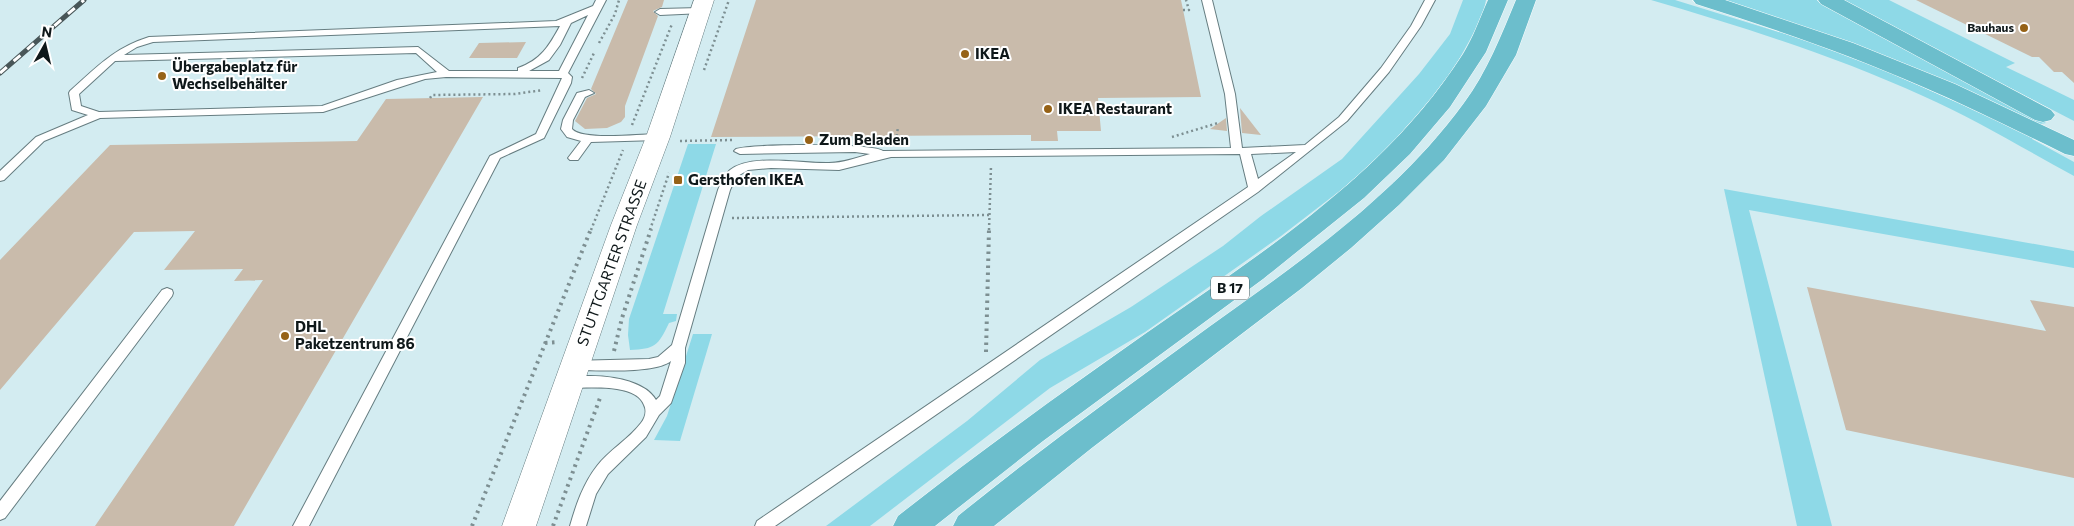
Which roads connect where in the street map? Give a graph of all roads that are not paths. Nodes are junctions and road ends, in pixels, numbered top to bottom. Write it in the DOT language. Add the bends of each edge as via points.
graph roads {
  1 [pos="1207,0"];
  2 [pos="1430,0"];
  3 [pos="1498,0"];
  4 [pos="1526,0"];
  5 [pos="1703,0"];
  6 [pos="1828,0"];
  7 [pos="598,4"];
  8 [pos="702,5"];
  9 [pos="660,12"];
  10 [pos="567,21"];
  11 [pos="112,58"];
  12 [pos="446,74"];
  13 [pos="508,74"];
  14 [pos="562,74"];
  15 [pos="589,93"];
  16 [pos="98,115"];
  17 [pos="2074,129"];
  18 [pos="588,139"];
  19 [pos="669,139"];
  20 [pos="1308,148"];
  21 [pos="2074,149"];
  22 [pos="1241,151"];
  23 [pos="891,154"];
  24 [pos="574,158"];
  25 [pos="736,171"];
  26 [pos="0,177"];
  27 [pos="1254,189"];
  28 [pos="168,293"];
  29 [pos="678,348"];
  30 [pos="572,374"];
  31 [pos="653,412"];
  32 [pos="0,513"];
  33 [pos="301,526"];
  34 [pos="519,526"];
  35 [pos="578,526"];
  36 [pos="763,526"];
  37 [pos="910,526"];
  38 [pos="970,526"];
  1 -- 22 [label="lane"];
  2 -- 20 [label="lane" via="1385,70 1342,119"];
  3 -- 37 [label="highway, B 17" via="1487,31 1448,94 1398,152 1360,186 1294,240 1042,424"];
  4 -- 38 [label="highway, B 17" via="1510,44 1476,104 1438,150 1387,201 1332,248 1070,445"];
  5 -- 21 [label="highway" via="1773,21 1930,81"];
  6 -- 17 [label="highway"];
  7 -- 10 [label="lane"];
  7 -- 14 [label="lane"];
  8 -- 9 [label="lane" via="677,12"];
  8 -- 19 [label="street, STUTTGARTER STRASSE"];
  10 -- 11 [label="lane" via="556,24 168,37 133,45"];
  10 -- 13 [label="lane" via="548,57 533,68"];
  11 -- 12 [label="lane" via="418,50"];
  11 -- 16 [label="lane" via="74,93 76,108"];
  12 -- 13 [label="lane"];
  12 -- 16 [label="lane" via="401,82 323,109"];
  13 -- 14 [label="lane"];
  14 -- 33 [label="lane" via="567,77 566,83 540,136 496,156"];
  15 -- 18 [label="lane" via="578,99 566,128 571,135"];
  16 -- 26 [label="lane" via="40,139"];
  18 -- 19 [label="lane"];
  18 -- 24 [label="lane"];
  19 -- 30 [label="street, STUTTGARTER STRASSE" via="624,225"];
  20 -- 22 [label="lane"];
  20 -- 27 [label="lane"];
  22 -- 23 [label="lane"];
  22 -- 27 [label="lane"];
  23 -- 25 [label="lane" via="838,166 754,166"];
  23 -- 25 [label="lane" via="855,149 742,145"];
  25 -- 29 [label="lane" via="727,182"];
  27 -- 36 [label="lane"];
  28 -- 32 [label="lane"];
  29 -- 30 [label="lane" via="662,361"];
  29 -- 31 [label="lane" via="678,363 666,399"];
  30 -- 31 [label="lane" via="637,388 647,396"];
  30 -- 34 [label="street, STUTTGARTER STRASSE"];
  31 -- 35 [label="lane" via="641,434 612,458 598,475"];
}
